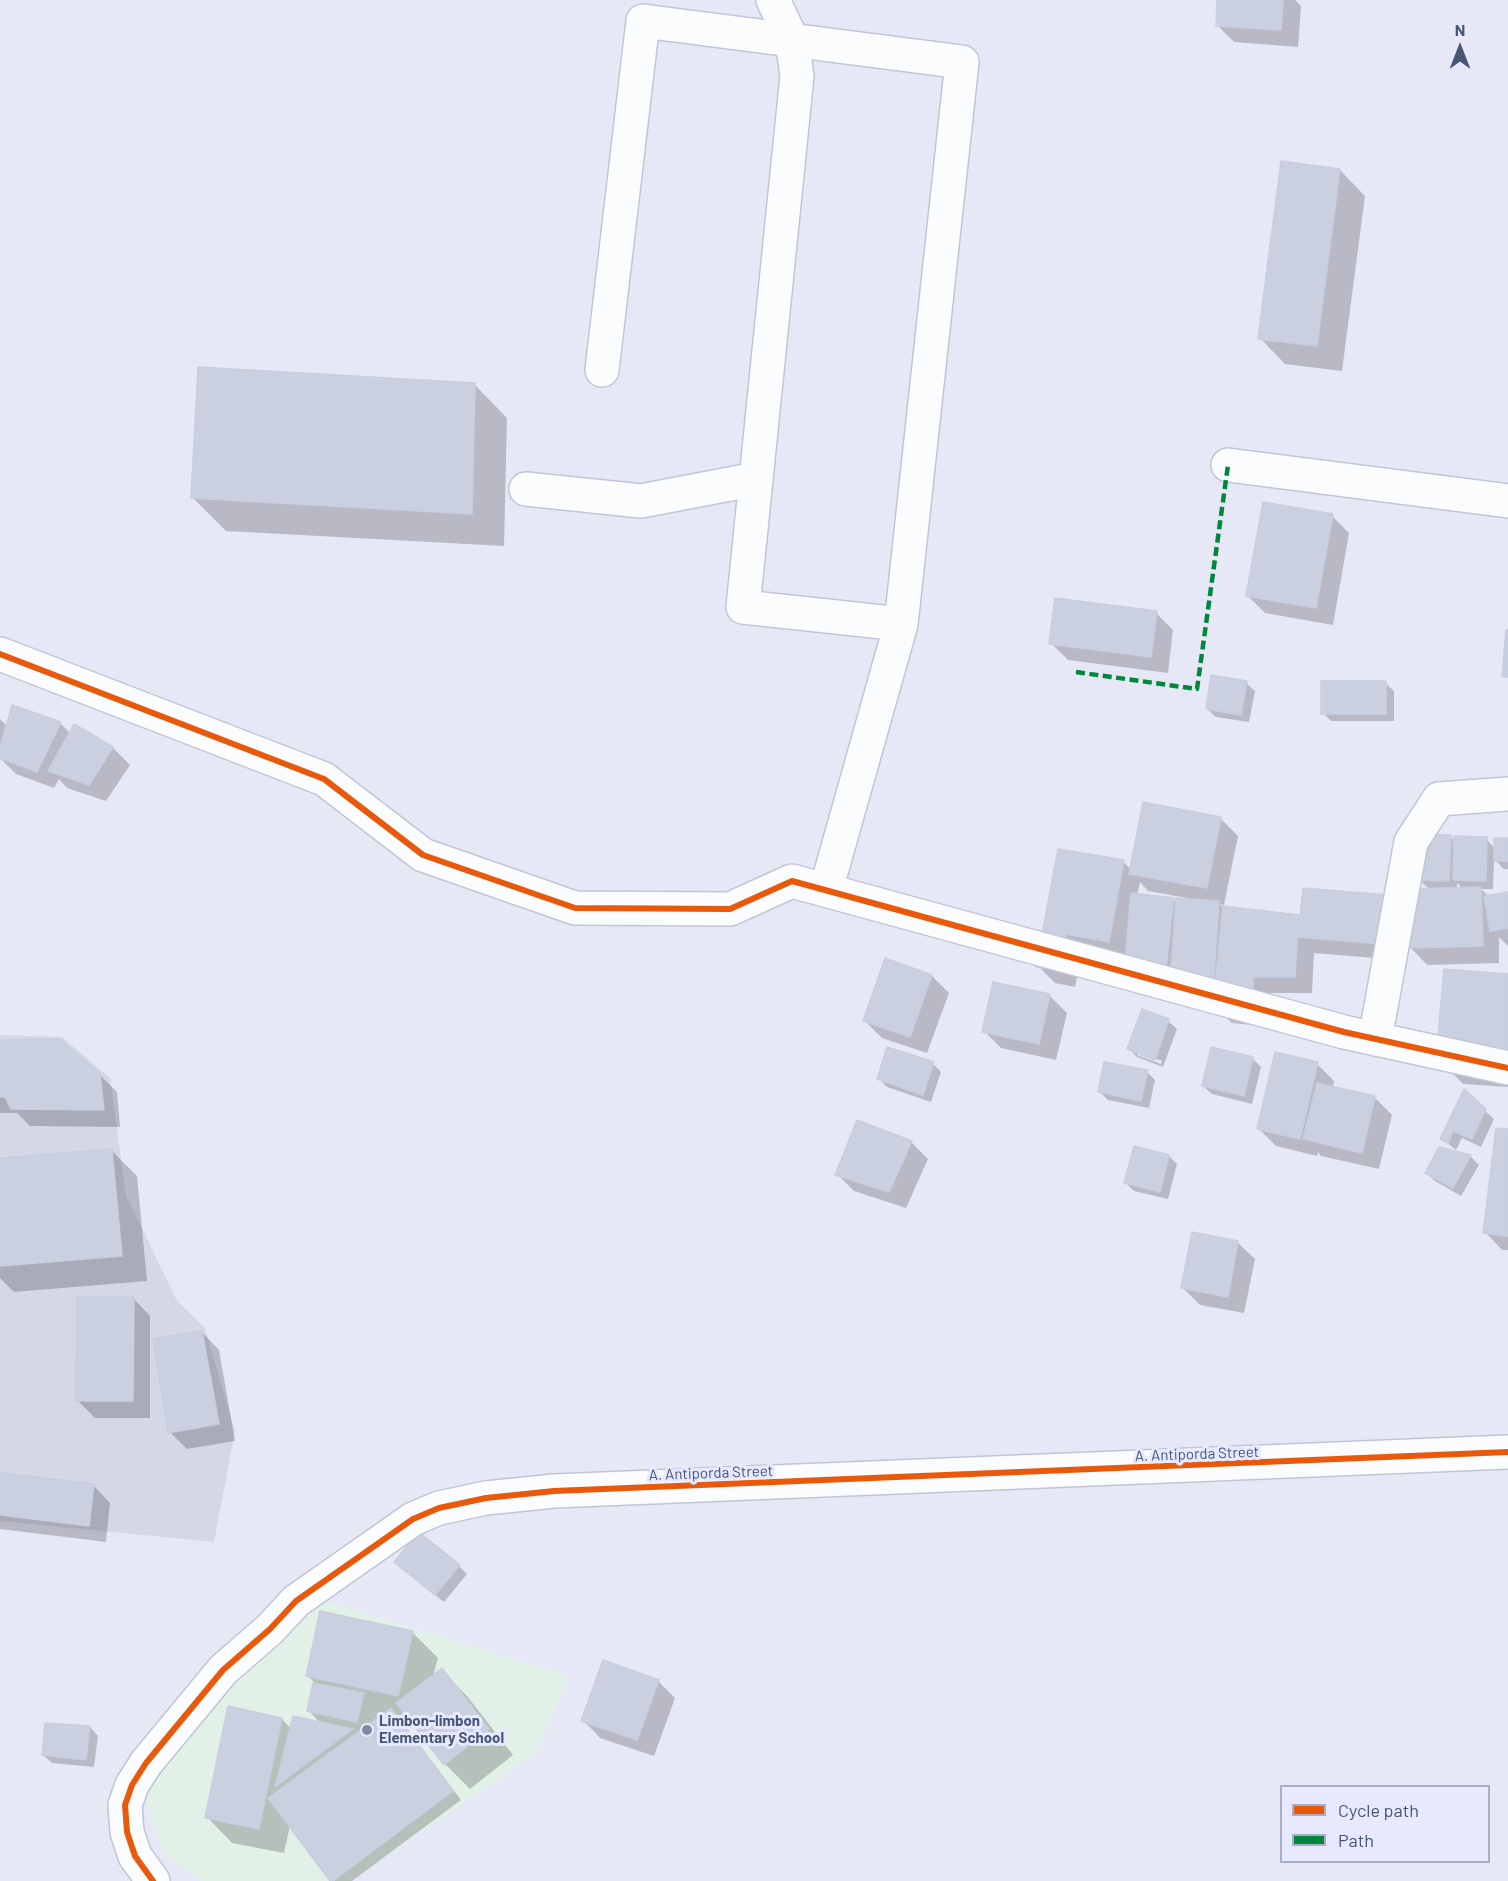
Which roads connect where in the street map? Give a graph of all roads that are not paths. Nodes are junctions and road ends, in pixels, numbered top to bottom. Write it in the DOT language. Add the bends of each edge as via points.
graph roads {
  1 [pos="773,0"];
  2 [pos="792,40"];
  3 [pos="602,370"];
  4 [pos="1228,465"];
  5 [pos="756,479"];
  6 [pos="526,489"];
  7 [pos="1508,501"];
  8 [pos="902,624"];
  9 [pos="0,654"];
  10 [pos="1508,794"];
  11 [pos="826,891"];
  12 [pos="1376,1039"];
  13 [pos="1508,1068"];
  14 [pos="1503,1456"];
  15 [pos="153,1881"];
  1 -- 2 [label="street"];
  2 -- 3 [label="street" via="644,21"];
  2 -- 5 [label="street" via="797,76"];
  2 -- 8 [label="street" via="962,62"];
  4 -- 7 [label="street"];
  5 -- 6 [label="street" via="641,501"];
  5 -- 8 [label="street" via="743,607"];
  8 -- 11 [label="street"];
  9 -- 11 [label="street" via="324,779 423,855 575,909 730,909 792,881"];
  10 -- 12 [label="street" via="1438,799 1411,842"];
  11 -- 12 [label="street"];
  12 -- 13 [label="street"];
  14 -- 15 [label="street, A. Antiporda Street" via="554,1491 486,1498 440,1509 413,1519 296,1601 223,1670 146,1763 125,1805 127,1832 135,1856"];
}
